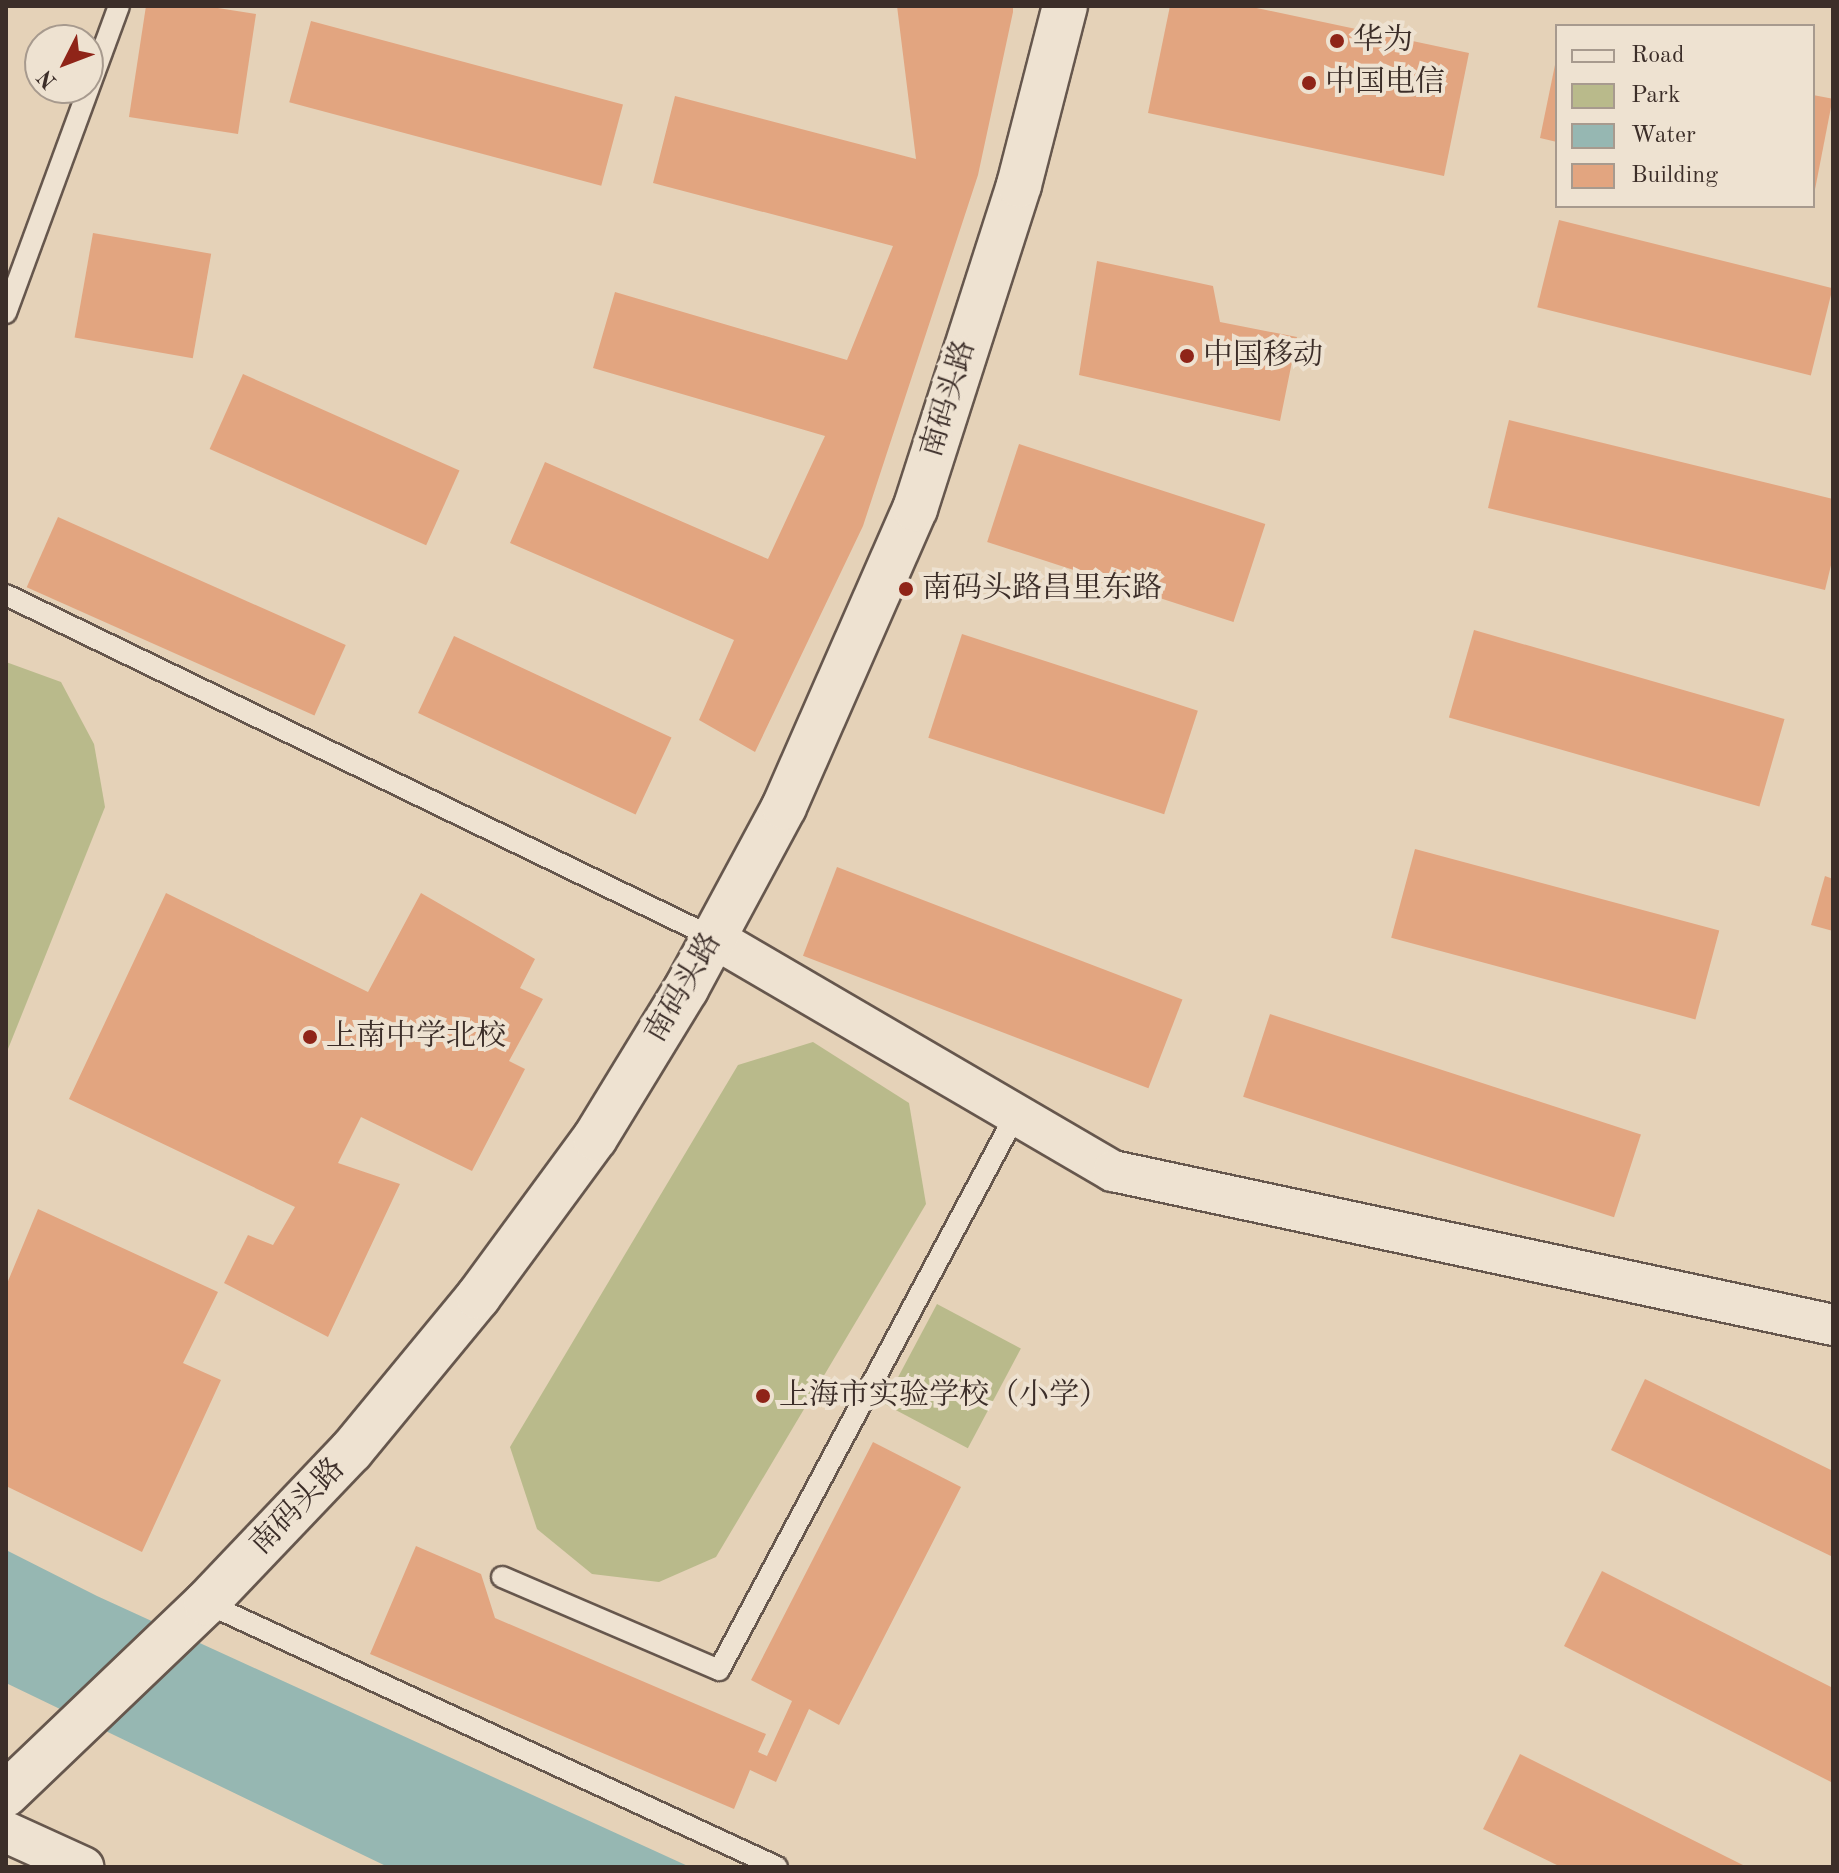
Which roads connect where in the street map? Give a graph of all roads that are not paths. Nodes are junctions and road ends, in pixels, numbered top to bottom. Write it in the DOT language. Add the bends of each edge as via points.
graph roads {
  1 [pos="119,6"];
  2 [pos="1065,6"];
  3 [pos="6,313"];
  4 [pos="6,595"];
  5 [pos="714,938"];
  6 [pos="1016,1114"];
  7 [pos="1833,1325"];
  8 [pos="502,1577"];
  9 [pos="206,1603"];
  10 [pos="6,1794"];
  11 [pos="6,1832"];
  12 [pos="83,1867"];
  13 [pos="777,1867"];
  1 -- 3 [label="lane"];
  2 -- 5 [label="street, 南码头路" via="1019,185 915,509 784,807"];
  4 -- 5 [label="lane"];
  5 -- 6 [label="street"];
  5 -- 9 [label="street, 南码头路" via="595,1138 478,1297 351,1451"];
  6 -- 7 [label="street" via="1113,1171"];
  6 -- 8 [label="lane" via="719,1670"];
  9 -- 10 [label="street, 南码头路"];
  9 -- 13 [label="lane"];
  11 -- 12 [label="street"];
}
